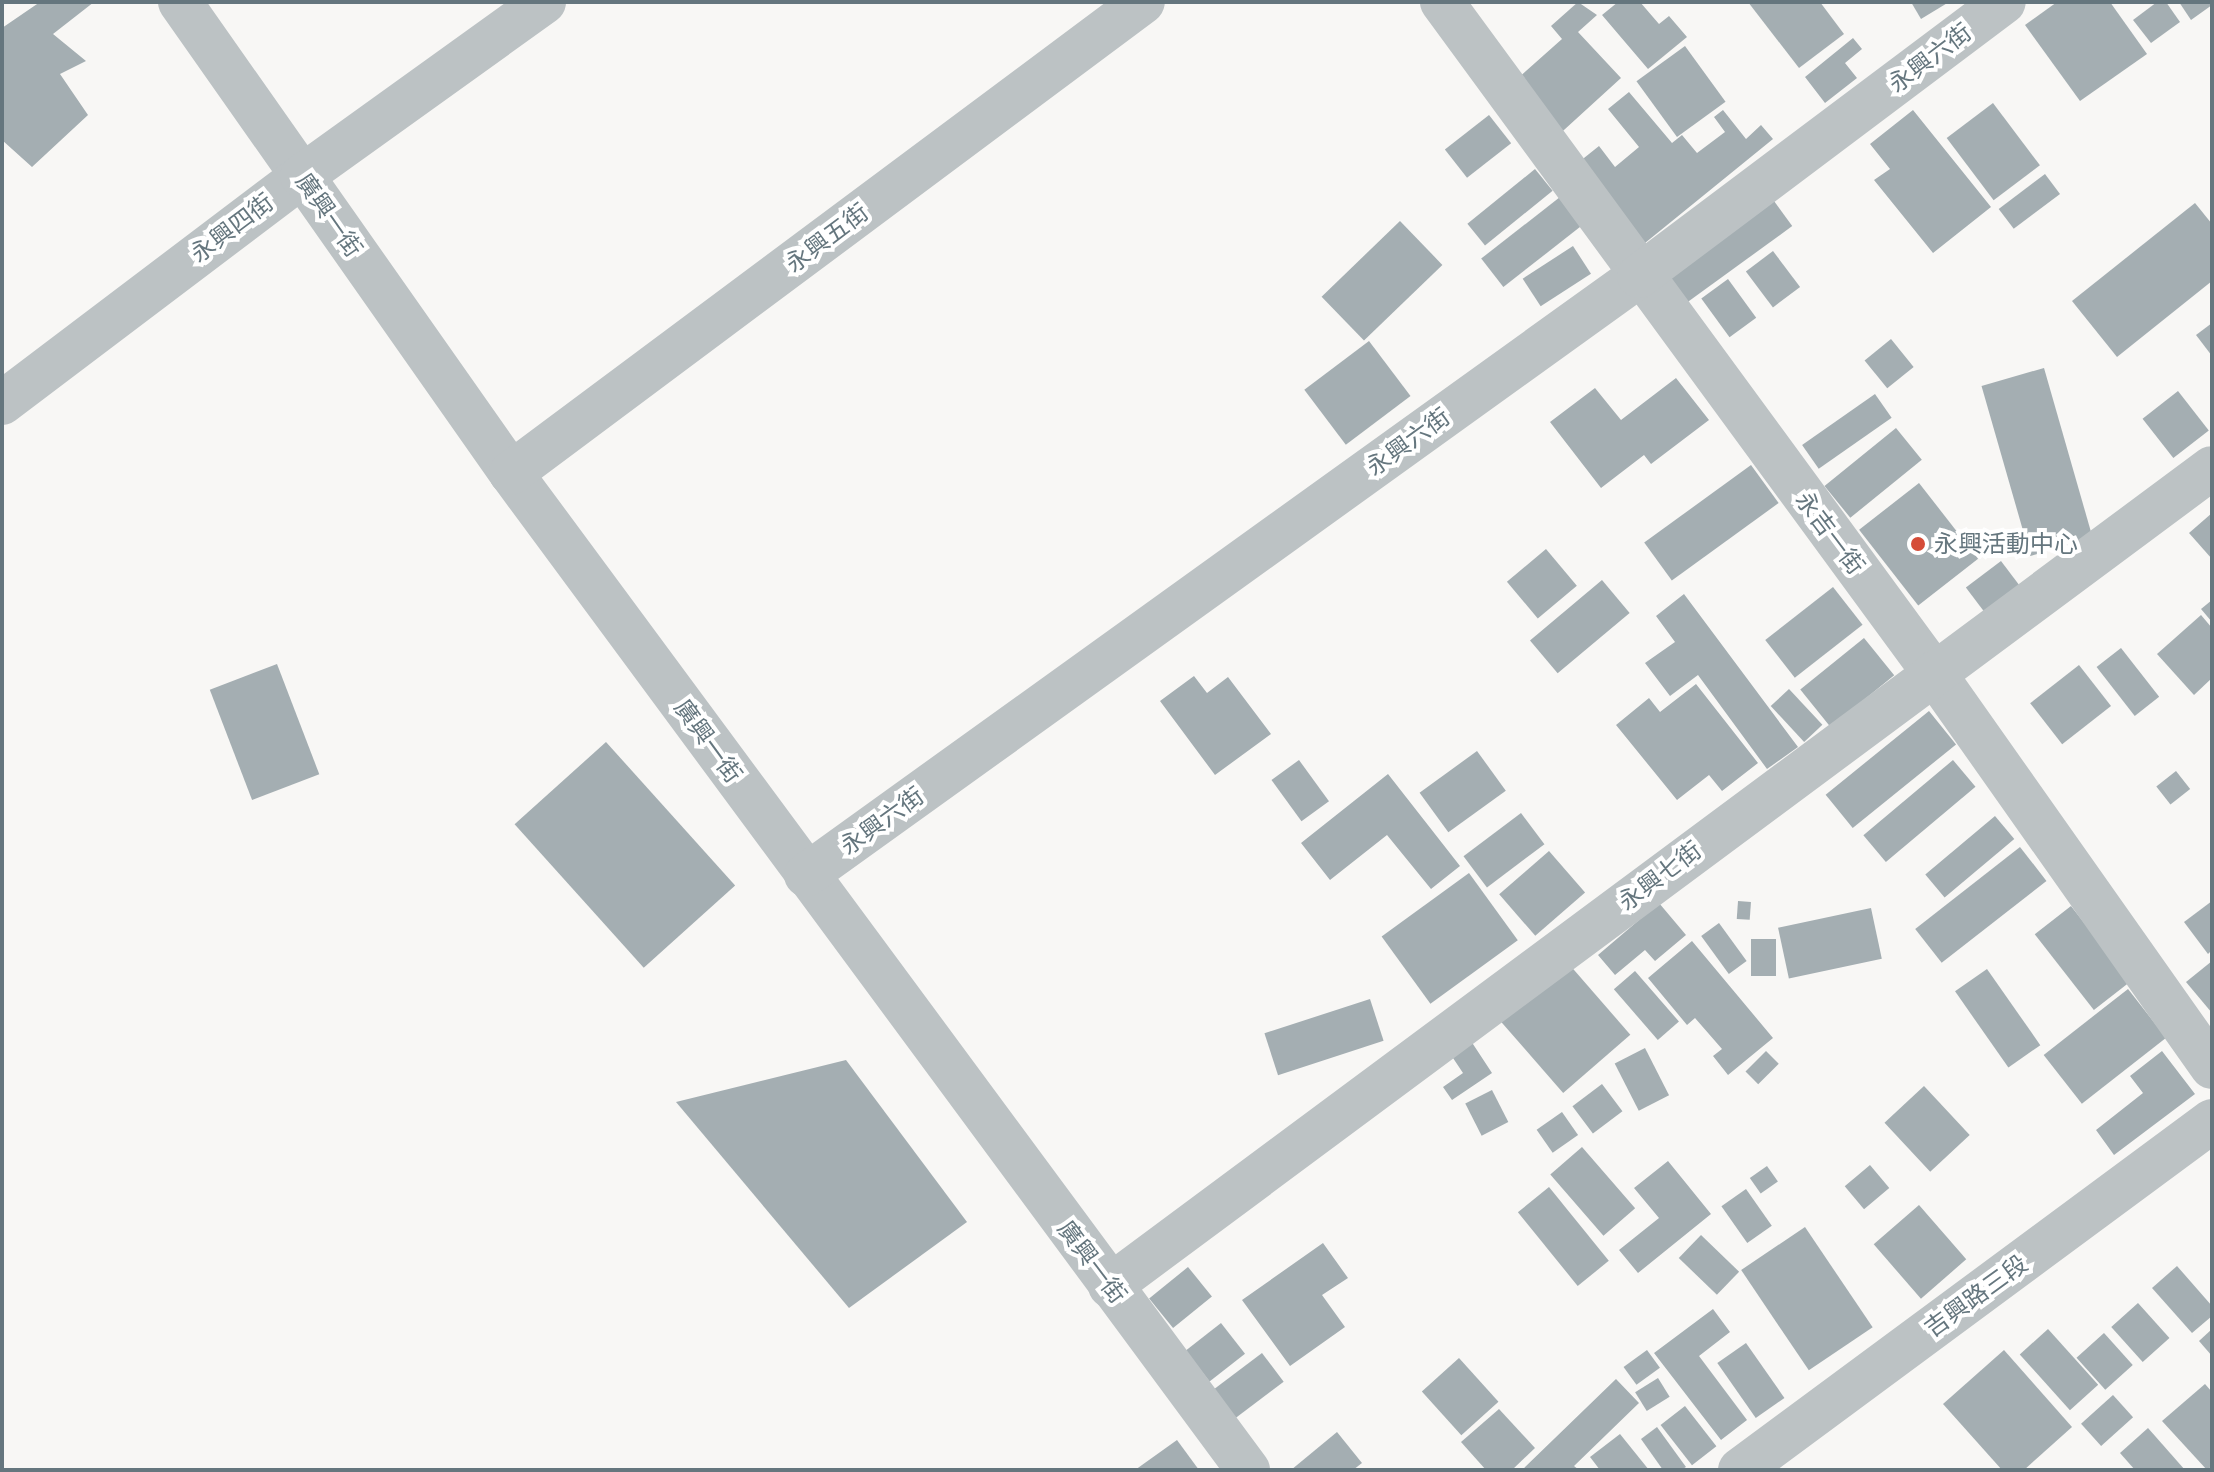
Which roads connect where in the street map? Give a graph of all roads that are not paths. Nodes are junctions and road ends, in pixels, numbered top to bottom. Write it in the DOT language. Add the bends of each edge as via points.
graph roads {
  1 [pos="180,2"];
  2 [pos="544,2"];
  3 [pos="1143,2"];
  4 [pos="1442,2"];
  5 [pos="2004,2"];
  6 [pos="302,176"];
  7 [pos="1639,276"];
  8 [pos="2,403"];
  9 [pos="2212,468"];
  10 [pos="511,473"];
  11 [pos="1934,673"];
  12 [pos="806,875"];
  13 [pos="2212,1067"];
  14 [pos="2212,1121"];
  15 [pos="1110,1286"];
  16 [pos="1248,1470"];
  17 [pos="1740,1470"];
  1 -- 6 [label="street, 廣興一街"];
  2 -- 6 [label="street, 永興四街"];
  3 -- 10 [label="street, 永興五街"];
  4 -- 7 [label="street, 永吉一街"];
  5 -- 7 [label="street, 永興六街"];
  6 -- 8 [label="street, 永興四街"];
  6 -- 10 [label="street, 廣興一街"];
  7 -- 11 [label="street, 永吉一街"];
  7 -- 12 [label="street, 永興六街"];
  9 -- 11 [label="street, 永興七街"];
  10 -- 12 [label="street, 廣興一街"];
  11 -- 13 [label="street, 永吉一街"];
  11 -- 15 [label="street, 永興七街"];
  12 -- 15 [label="street, 廣興一街"];
  14 -- 17 [label="street, 吉興路三段"];
  15 -- 16 [label="street, 廣興一街"];
}
